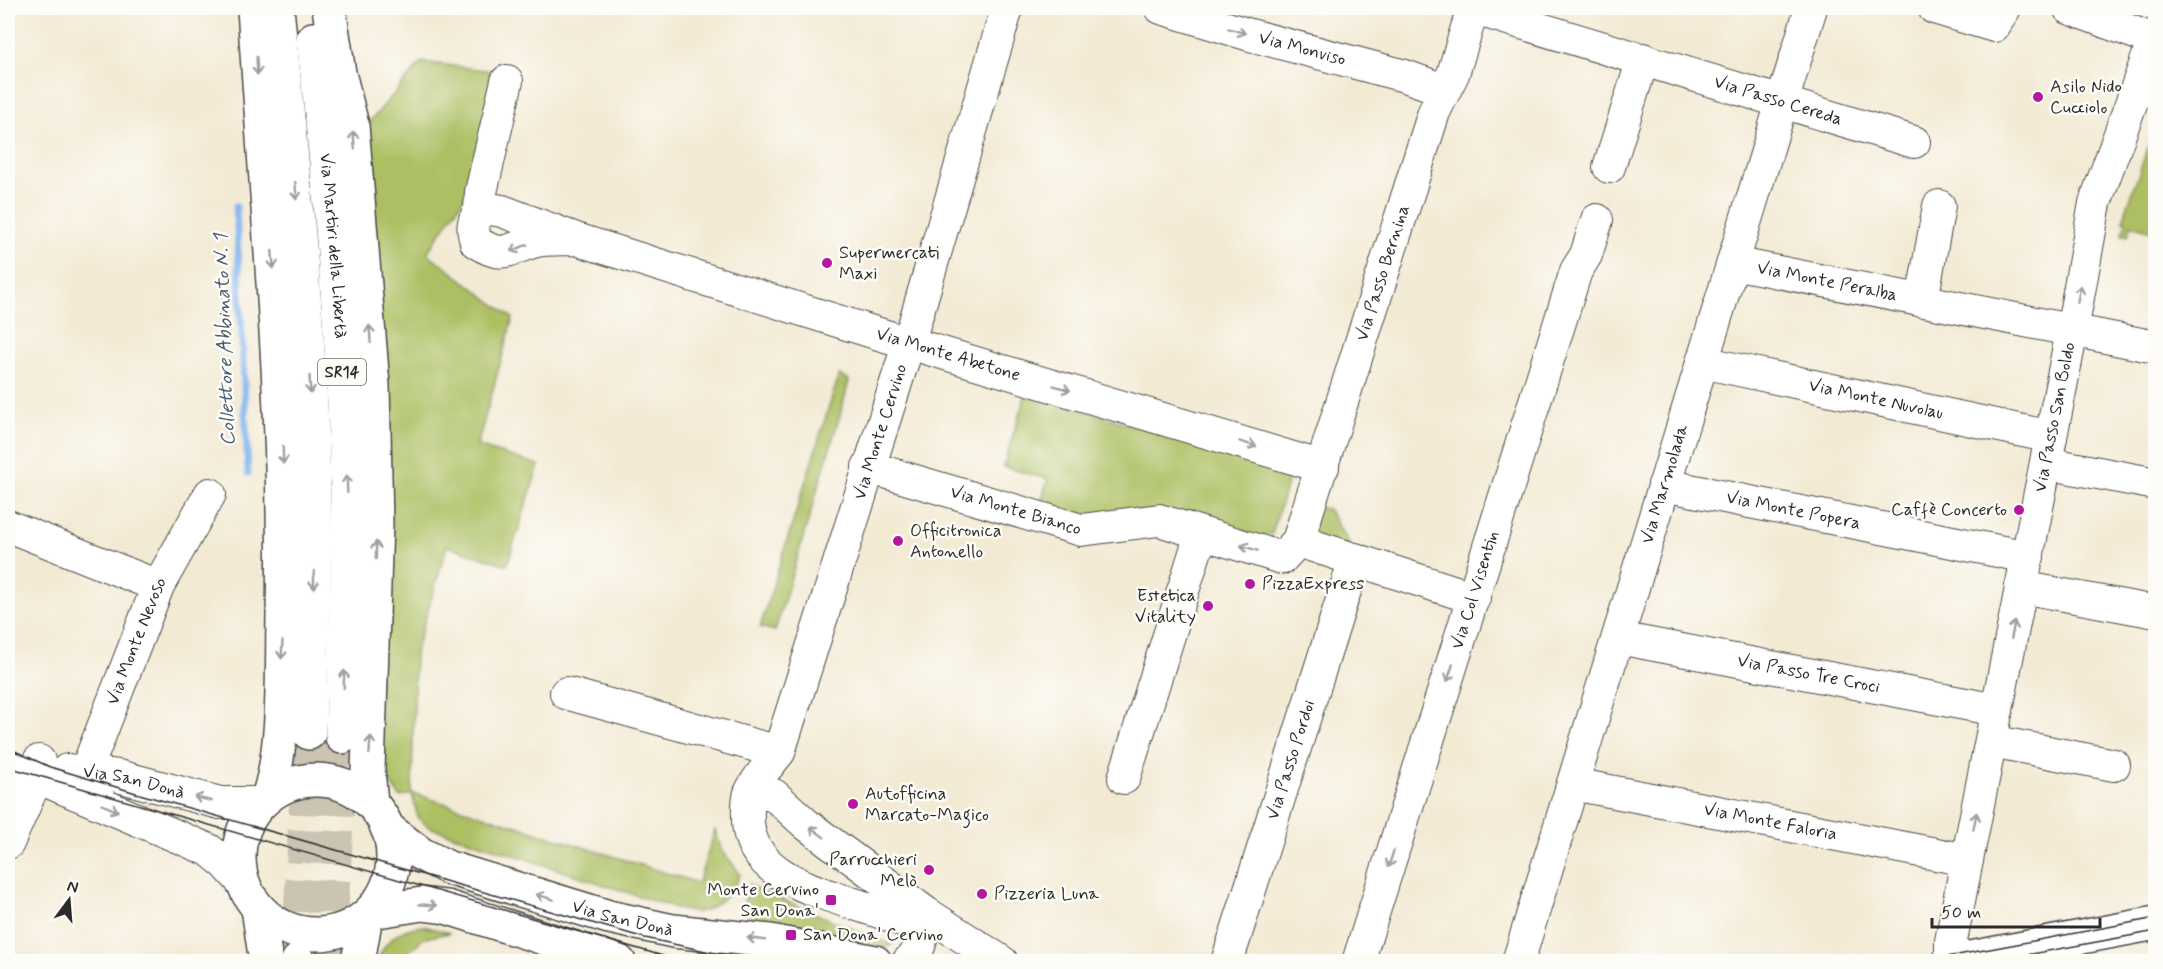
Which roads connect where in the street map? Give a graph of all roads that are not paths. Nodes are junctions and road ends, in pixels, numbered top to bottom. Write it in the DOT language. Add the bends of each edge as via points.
graph roads {
  1 [pos="254,8"];
  2 [pos="277,8"];
  3 [pos="309,8"];
  4 [pos="329,8"];
  5 [pos="1007,8"];
  6 [pos="1161,8"];
  7 [pos="1472,8"];
  8 [pos="1811,8"];
  9 [pos="1935,8"];
  10 [pos="2005,8"];
  11 [pos="2069,8"];
  12 [pos="1643,59"];
  13 [pos="507,81"];
  14 [pos="1444,90"];
  15 [pos="1782,103"];
  16 [pos="1914,142"];
  17 [pos="1609,167"];
  18 [pos="1939,206"];
  19 [pos="1597,220"];
  20 [pos="1733,263"];
  21 [pos="1922,301"];
  22 [pos="2072,331"];
  23 [pos="909,342"];
  24 [pos="2156,347"];
  25 [pos="1702,362"];
  26 [pos="2049,450"];
  27 [pos="868,467"];
  28 [pos="1323,467"];
  29 [pos="2156,484"];
  30 [pos="1664,485"];
  31 [pos="210,494"];
  32 [pos="8,526"];
  33 [pos="1201,534"];
  34 [pos="1298,541"];
  35 [pos="1355,559"];
  36 [pos="2025,572"];
  37 [pos="158,586"];
  38 [pos="1474,598"];
  39 [pos="2156,612"];
  40 [pos="1618,638"];
  41 [pos="566,693"];
  42 [pos="1997,710"];
  43 [pos="309,733"];
  44 [pos="342,737"];
  45 [pos="1991,741"];
  46 [pos="8,750"];
  47 [pos="779,752"];
  48 [pos="2114,765"];
  49 [pos="8,767"];
  50 [pos="38,769"];
  51 [pos="1124,778"];
  52 [pos="81,783"];
  53 [pos="1573,784"];
  54 [pos="751,792"];
  55 [pos="264,800"];
  56 [pos="787,804"];
  57 [pos="379,815"];
  58 [pos="8,843"];
  59 [pos="1967,860"];
  60 [pos="251,896"];
  61 [pos="368,914"];
  62 [pos="2156,923"];
  63 [pos="998,960"];
  64 [pos="287,961"];
  65 [pos="1950,961"];
  66 [pos="358,962"];
  67 [pos="619,962"];
  68 [pos="875,962"];
  69 [pos="908,962"];
  70 [pos="1227,962"];
  71 [pos="1358,962"];
  72 [pos="1518,962"];
  1 -- 55 [label="main road, one-way" via="278,328 285,538 278,750"];
  2 -- 43 [label="main road, Via Martiri della Libertà / SR14, one-way" via="303,269 311,409 314,598"];
  44 -- 3 [label="main road, Via Martiri della Libertà / SR14, one-way" via="347,530 345,414 331,198"];
  57 -- 4 [label="main road, one-way" via="368,770 376,523 373,385 352,125"];
  5 -- 23 [label="street, Via Monte Cervino"];
  6 -- 14 [label="street, Via Monviso, one-way"];
  7 -- 12 [label="street, Via Passo Cereda"];
  7 -- 14 [label="street, Via Passo Bernina"];
  8 -- 15 [label="street, Via Marmolada"];
  9 -- 10 [label="street" via="1994,26"];
  22 -- 11 [label="street, Via Passo San Boldo, one-way" via="2095,203 2154,40"];
  12 -- 15 [label="street, Via Passo Cereda"];
  12 -- 17 [label="street"];
  13 -- 23 [label="street, Via Monte Abetone" via="480,211 474,220 476,242 504,254 535,242 576,239"];
  14 -- 28 [label="street, Via Passo Bernina"];
  15 -- 16 [label="street, Via Passo Cereda"];
  15 -- 20 [label="street, Via Marmolada"];
  18 -- 21 [label="street, Via Monte Peralba"];
  19 -- 38 [label="street, Via Col Visentin" via="1586,255 1576,271"];
  20 -- 21 [label="street, Via Monte Peralba"];
  20 -- 25 [label="street, Via Marmolada"];
  21 -- 22 [label="street, Via Monte Peralba"];
  22 -- 24 [label="street, Via Monte Peralba"];
  22 -- 26 [label="street, Via Passo San Boldo"];
  23 -- 27 [label="street, Via Monte Cervino"];
  23 -- 28 [label="street, Via Monte Abetone, one-way"];
  25 -- 26 [label="street, Via Monte Nuvolau"];
  25 -- 30 [label="street, Via Marmolada"];
  26 -- 29 [label="street, Via Monte Nuvolau"];
  26 -- 36 [label="street, Via Passo San Boldo"];
  27 -- 33 [label="street, Via Monte Bianco" via="1081,530 1159,520"];
  27 -- 47 [label="street, Via Monte Cervino"];
  28 -- 34 [label="street, Via Passo Bernina"];
  30 -- 36 [label="street, Via Monte Popera"];
  30 -- 40 [label="street, Via Marmolada"];
  31 -- 37 [label="street, Via Monte Nevoso"];
  32 -- 37 [label="street"];
  34 -- 33 [label="street, Via Monte Bianco, one-way" via="1282,558"];
  33 -- 51 [label="street"];
  34 -- 35 [label="street"];
  35 -- 38 [label="street"];
  35 -- 70 [label="street, Via Passo Pordoi"];
  36 -- 39 [label="street, Via Monte Popera"];
  42 -- 36 [label="street, Via Passo San Boldo, one-way"];
  37 -- 52 [label="street, Via Monte Nevoso"];
  38 -- 71 [label="street, Via Col Visentin, one-way"];
  40 -- 42 [label="street, Via Passo Tre Croci"];
  40 -- 53 [label="street, Via Marmolada"];
  41 -- 47 [label="street"];
  42 -- 45 [label="street, Via Passo San Boldo"];
  45 -- 48 [label="street"];
  59 -- 45 [label="street, Via Passo San Boldo, one-way"];
  46 -- 50 [label="street, Via San Donà"];
  47 -- 54 [label="street, Via Monte Cervino"];
  47 -- 56 [label="street, Via Monte Cervino" via="780,791"];
  49 -- 50 [label="street"];
  50 -- 52 [label="street, Via San Donà"];
  50 -- 58 [label="street"];
  55 -- 52 [label="street, Via San Donà, one-way" via="220,802 118,776"];
  52 -- 60 [label="street, Via San Donà, one-way" via="209,850 225,863"];
  53 -- 59 [label="street, Via Monte Faloria"];
  53 -- 72 [label="street, Via Marmolada"];
  54 -- 56 [label="street, Via Monte Cervino" via="774,795"];
  54 -- 69 [label="street" via="748,831 762,859 800,884 918,927 921,941"];
  55 -- 57 [label="main road, Via San Donà" via="299,782 321,780 353,790"];
  55 -- 60 [label="main road" via="242,835 239,860"];
  63 -- 56 [label="street, Via Monte Cervino, one-way" via="926,913 807,825"];
  57 -- 61 [label="main road, Via San Donà" via="393,848 393,866 387,889"];
  68 -- 57 [label="main road, Via San Donà, one-way" via="770,941 673,932 609,917 449,868 422,854"];
  59 -- 65 [label="street, Via Passo San Boldo"];
  60 -- 61 [label="main road, Via San Donà" via="275,922 305,934 337,931"];
  60 -- 64 [label="main road"];
  61 -- 66 [label="main road"];
  61 -- 67 [label="main road, Via San Donà, one-way" via="422,904 446,908"];
  62 -- 65 [label="main road"];
}
